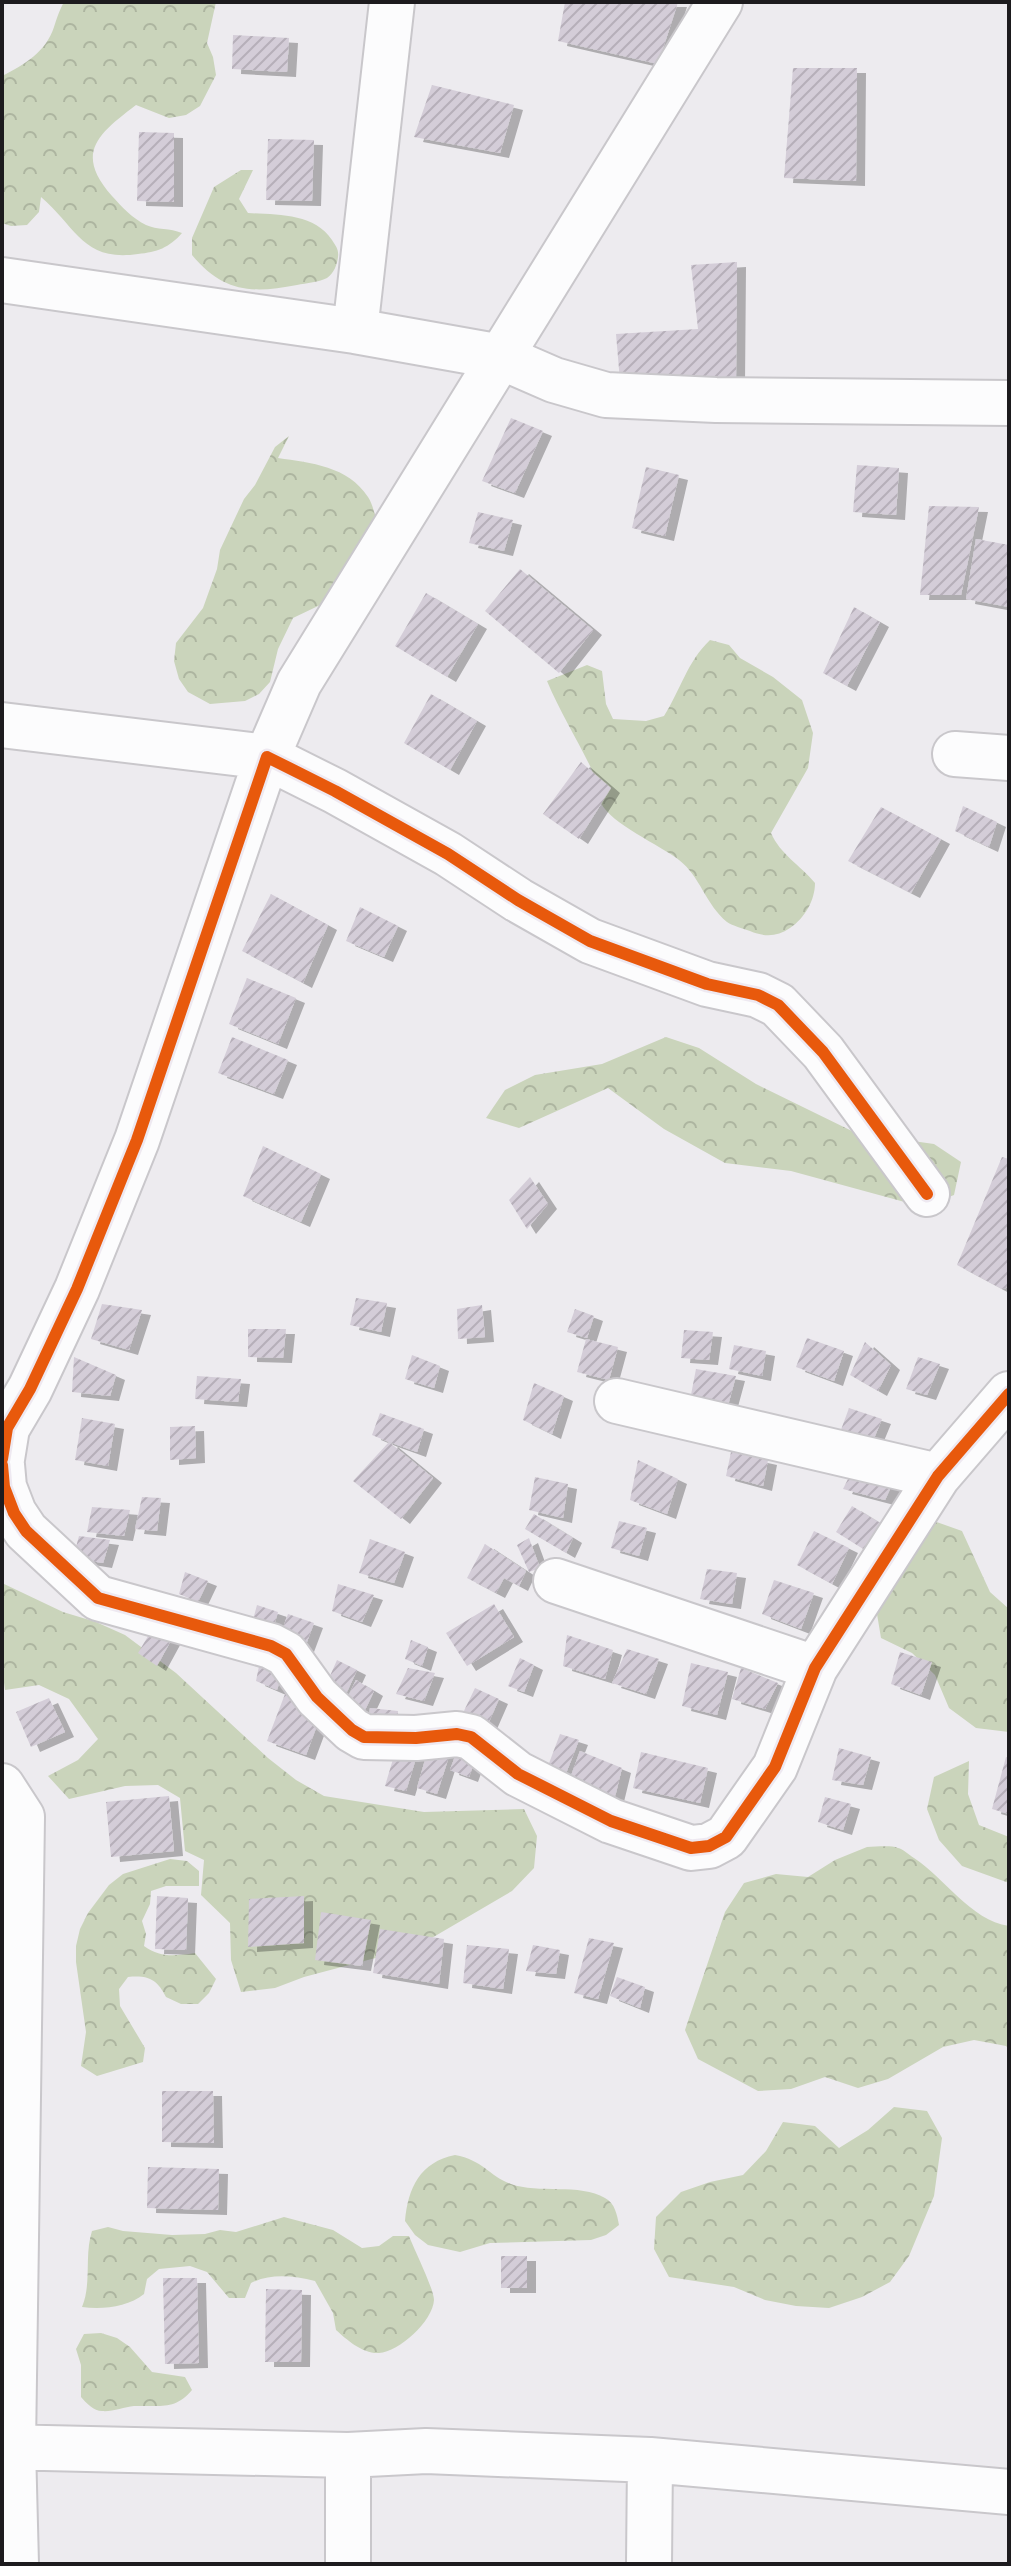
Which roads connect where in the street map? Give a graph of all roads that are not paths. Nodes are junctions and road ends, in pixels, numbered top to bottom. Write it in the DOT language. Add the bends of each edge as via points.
graph roads {
  1 [pos="392,2"];
  2 [pos="720,2"];
  3 [pos="2,280"];
  4 [pos="355,331"];
  5 [pos="501,357"];
  6 [pos="1009,403"];
  7 [pos="2,725"];
  8 [pos="955,754"];
  9 [pos="267,757"];
  10 [pos="1009,758"];
  11 [pos="927,1194"];
  12 [pos="1009,1394"];
  13 [pos="617,1401"];
  14 [pos="2,1462"];
  15 [pos="938,1476"];
  16 [pos="556,1581"];
  17 [pos="815,1668"];
  18 [pos="2,1786"];
  19 [pos="7,2447"];
  20 [pos="348,2455"];
  21 [pos="650,2460"];
  22 [pos="1009,2492"];
  23 [pos="16,2564"];
  24 [pos="348,2564"];
  25 [pos="649,2564"];
  1 -- 4 [label="street"];
  2 -- 5 [label="street"];
  3 -- 4 [label="street"];
  4 -- 5 [label="street"];
  5 -- 6 [label="street" via="606,395"];
  5 -- 9 [label="street" via="299,683"];
  7 -- 9 [label="street"];
  8 -- 10 [label="street"];
  9 -- 11 [label="street" via="448,854 590,941 778,1005 823,1052"];
  9 -- 14 [label="street" via="137,1140 77,1289 7,1428"];
  12 -- 15 [label="street"];
  13 -- 15 [label="street"];
  14 -- 17 [label="street" via="4,1487 26,1531 98,1598 271,1646 286,1654 317,1697 364,1737 471,1737 518,1774 611,1821 691,1848 726,1837 775,1767"];
  15 -- 17 [label="street"];
  16 -- 17 [label="street"];
  18 -- 19 [label="street" via="22,1817"];
  19 -- 20 [label="street"];
  19 -- 23 [label="street"];
  20 -- 21 [label="street" via="426,2451"];
  20 -- 24 [label="street"];
  21 -- 22 [label="street"];
  21 -- 25 [label="street"];
}
